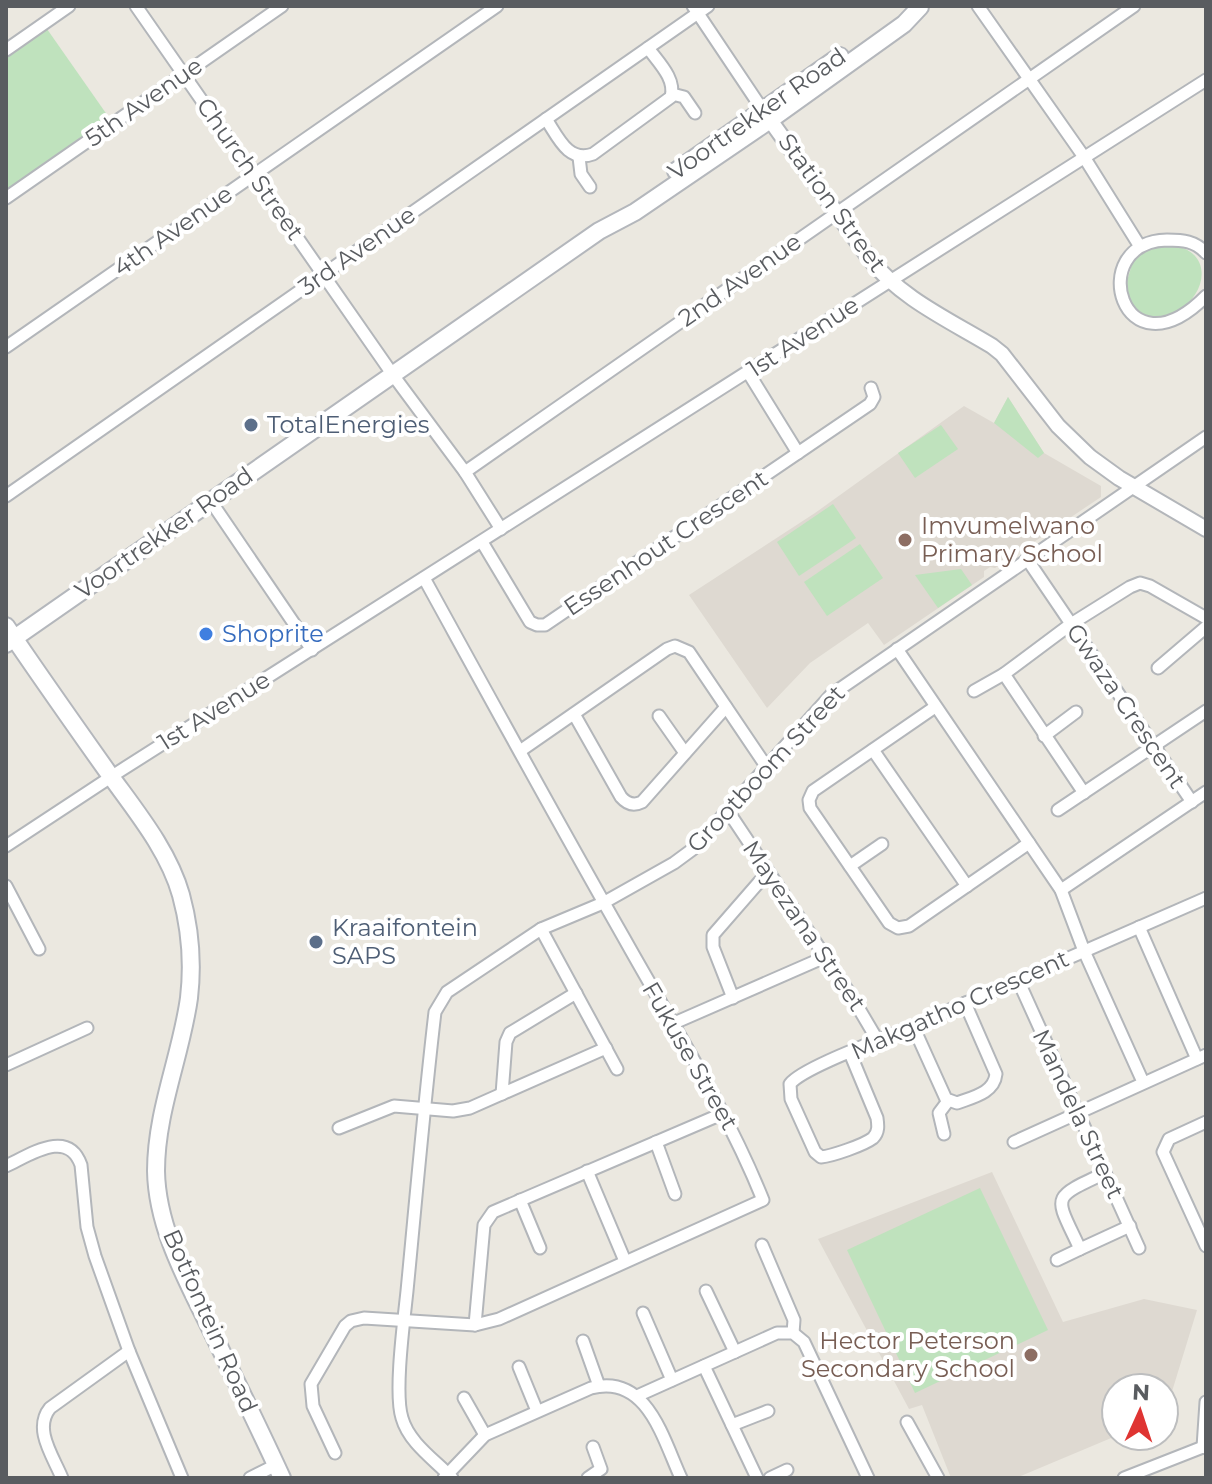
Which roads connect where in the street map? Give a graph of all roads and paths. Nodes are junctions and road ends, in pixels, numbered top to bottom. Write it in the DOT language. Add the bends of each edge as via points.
graph roads {
  1 [pos="69,6"];
  2 [pos="136,6"];
  3 [pos="282,6"];
  4 [pos="497,6"];
  5 [pos="921,6"];
  6 [pos="978,6"];
  7 [pos="1134,6"];
  8 [pos="699,8"];
  9 [pos="648,48"];
  10 [pos="6,50"];
  11 [pos="184,74"];
  12 [pos="1030,78"];
  13 [pos="1206,80"];
  14 [pos="672,94"];
  15 [pos="695,113"];
  16 [pos="766,115"];
  17 [pos="546,119"];
  18 [pos="579,157"];
  19 [pos="1084,157"];
  20 [pos="254,175"];
  21 [pos="590,187"];
  22 [pos="6,198"];
  23 [pos="837,213"];
  24 [pos="1139,245"];
  25 [pos="1206,253"];
  26 [pos="323,275"];
  27 [pos="890,281"];
  28 [pos="1206,296"];
  29 [pos="6,347"];
  30 [pos="748,372"];
  31 [pos="393,375"];
  32 [pos="871,388"];
  33 [pos="1206,437"];
  34 [pos="798,453"];
  35 [pos="465,472"];
  36 [pos="1134,487"];
  37 [pos="6,496"];
  38 [pos="210,500"];
  39 [pos="501,529"];
  40 [pos="1206,529"];
  41 [pos="482,542"];
  42 [pos="1027,559"];
  43 [pos="424,578"];
  44 [pos="1206,618"];
  45 [pos="1071,624"];
  46 [pos="1206,627"];
  47 [pos="9,636"];
  48 [pos="897,649"];
  49 [pos="312,650"];
  50 [pos="1158,668"];
  51 [pos="1004,674"];
  52 [pos="974,691"];
  53 [pos="726,707"];
  54 [pos="935,707"];
  55 [pos="1206,711"];
  56 [pos="1076,712"];
  57 [pos="574,714"];
  58 [pos="659,716"];
  59 [pos="1044,736"];
  60 [pos="1155,747"];
  61 [pos="873,750"];
  62 [pos="520,751"];
  63 [pos="685,753"];
  64 [pos="766,766"];
  65 [pos="112,778"];
  66 [pos="1206,792"];
  67 [pos="1084,793"];
  68 [pos="1192,802"];
  69 [pos="1058,810"];
  70 [pos="728,811"];
  71 [pos="1029,843"];
  72 [pos="882,844"];
  73 [pos="6,846"];
  74 [pos="850,866"];
  75 [pos="767,873"];
  76 [pos="6,886"];
  77 [pos="967,886"];
  78 [pos="1061,890"];
  79 [pos="1205,902"];
  80 [pos="603,903"];
  81 [pos="1139,927"];
  82 [pos="541,929"];
  83 [pos="39,949"];
  84 [pos="1084,951"];
  85 [pos="825,957"];
  86 [pos="1018,980"];
  87 [pos="576,993"];
  88 [pos="733,998"];
  89 [pos="965,1003"];
  90 [pos="672,1024"];
  91 [pos="913,1026"];
  92 [pos="87,1028"];
  93 [pos="878,1041"];
  94 [pos="606,1048"];
  95 [pos="850,1053"];
  96 [pos="1202,1057"];
  97 [pos="6,1065"];
  98 [pos="617,1069"];
  99 [pos="1143,1082"];
  100 [pos="502,1094"];
  101 [pos="948,1101"];
  102 [pos="424,1107"];
  103 [pos="1077,1112"];
  104 [pos="724,1113"];
  105 [pos="1206,1122"];
  106 [pos="339,1128"];
  107 [pos="944,1134"];
  108 [pos="656,1142"];
  109 [pos="1014,1142"];
  110 [pos="6,1166"];
  111 [pos="587,1171"];
  112 [pos="1105,1173"];
  113 [pos="675,1194"];
  114 [pos="520,1200"];
  115 [pos="1130,1226"];
  116 [pos="762,1245"];
  117 [pos="1206,1246"];
  118 [pos="540,1248"];
  119 [pos="1139,1248"];
  120 [pos="1080,1249"];
  121 [pos="1057,1260"];
  122 [pos="625,1261"];
  123 [pos="706,1291"];
  124 [pos="643,1313"];
  125 [pos="404,1320"];
  126 [pos="475,1325"];
  127 [pos="793,1333"];
  128 [pos="583,1341"];
  129 [pos="129,1351"];
  130 [pos="735,1352"];
  131 [pos="704,1366"];
  132 [pos="519,1367"];
  133 [pos="672,1380"];
  134 [pos="599,1386"];
  135 [pos="637,1396"];
  136 [pos="464,1398"];
  137 [pos="1206,1402"];
  138 [pos="537,1411"];
  139 [pos="768,1411"];
  140 [pos="907,1422"];
  141 [pos="732,1425"];
  142 [pos="485,1435"];
  143 [pos="593,1447"];
  144 [pos="1205,1447"];
  145 [pos="335,1453"];
  146 [pos="787,1470"];
  147 [pos="279,1471"];
  148 [pos="448,1477"];
  149 [pos="62,1478"];
  150 [pos="182,1478"];
  151 [pos="250,1478"];
  152 [pos="588,1478"];
  153 [pos="681,1478"];
  154 [pos="757,1478"];
  155 [pos="770,1478"];
  156 [pos="868,1478"];
  157 [pos="938,1478"];
  158 [pos="1124,1478"];
  1 -- 10 [label="street"];
  2 -- 11 [label="street, Church Street"];
  3 -- 11 [label="street, 5th Avenue"];
  4 -- 20 [label="street, 4th Avenue"];
  5 -- 16 [label="main road, Voortrekker Road" via="904,24"];
  6 -- 12 [label="street"];
  7 -- 12 [label="street, 2nd Avenue"];
  8 -- 9 [label="street, 3rd Avenue"];
  8 -- 16 [label="street, Station Street"];
  9 -- 14 [label="street" via="671,81"];
  9 -- 17 [label="street, 3rd Avenue"];
  11 -- 20 [label="street, Church Street"];
  11 -- 22 [label="street, 5th Avenue"];
  12 -- 19 [label="street"];
  12 -- 23 [label="street, 2nd Avenue"];
  13 -- 19 [label="street, 1st Avenue"];
  14 -- 15 [label="street" via="684,97"];
  14 -- 18 [label="street" via="593,154"];
  16 -- 23 [label="street, Station Street"];
  16 -- 31 [label="main road, Voortrekker Road" via="622,208 599,231"];
  17 -- 18 [label="street" via="569,153"];
  17 -- 26 [label="street, 3rd Avenue"];
  18 -- 21 [label="street"];
  19 -- 24 [label="street"];
  19 -- 27 [label="street, 1st Avenue"];
  20 -- 26 [label="street, Church Street"];
  20 -- 29 [label="street, 4th Avenue"];
  23 -- 27 [label="street, Station Street"];
  23 -- 35 [label="street, 2nd Avenue"];
  24 -- 25 [label="street" via="1183,240"];
  24 -- 28 [label="street" via="1127,259 1121,279 1122,301 1133,316 1160,324"];
  26 -- 31 [label="street, Church Street"];
  26 -- 37 [label="street, 3rd Avenue"];
  27 -- 30 [label="street, 1st Avenue"];
  27 -- 36 [label="street, Station Street" via="992,346 1073,442"];
  30 -- 34 [label="street"];
  30 -- 39 [label="street, 1st Avenue"];
  31 -- 35 [label="street, Church Street"];
  31 -- 38 [label="main road, Voortrekker Road"];
  32 -- 34 [label="street, Essenhout Crescent" via="870,404"];
  33 -- 36 [label="street, Grootboom Street"];
  34 -- 41 [label="street, Essenhout Crescent" via="545,625 530,622"];
  35 -- 39 [label="street, Church Street"];
  36 -- 40 [label="street, Station Street"];
  36 -- 42 [label="street, Grootboom Street"];
  38 -- 47 [label="main road, Voortrekker Road"];
  38 -- 49 [label="street"];
  39 -- 41 [label="street, 1st Avenue"];
  41 -- 43 [label="street, 1st Avenue"];
  42 -- 45 [label="street, Gwaza Crescent"];
  42 -- 48 [label="street, Grootboom Street"];
  43 -- 49 [label="street, 1st Avenue"];
  43 -- 62 [label="street, Fukuse Street"];
  44 -- 45 [label="street" via="1140,583"];
  45 -- 51 [label="street"];
  45 -- 60 [label="street, Gwaza Crescent"];
  46 -- 50 [label="street"];
  47 -- 65 [label="main road, Botfontein Road"];
  48 -- 54 [label="street"];
  48 -- 64 [label="street, Grootboom Street" via="831,695"];
  49 -- 65 [label="street, 1st Avenue"];
  51 -- 52 [label="street"];
  51 -- 59 [label="street"];
  53 -- 57 [label="street" via="689,652 675,646"];
  53 -- 63 [label="street"];
  53 -- 64 [label="street"];
  54 -- 61 [label="street"];
  54 -- 71 [label="street"];
  55 -- 60 [label="street"];
  56 -- 59 [label="street"];
  57 -- 62 [label="street"];
  57 -- 63 [label="street" via="630,804 642,802"];
  58 -- 63 [label="street"];
  59 -- 67 [label="street"];
  60 -- 67 [label="street"];
  60 -- 68 [label="street, Gwaza Crescent"];
  61 -- 74 [label="street" via="813,791 809,800"];
  61 -- 77 [label="street"];
  62 -- 80 [label="street, Fukuse Street"];
  64 -- 70 [label="street, Grootboom Street"];
  65 -- 73 [label="street, 1st Avenue"];
  65 -- 147 [label="main road, Botfontein Road" via="173,874 191,952 189,1000 157,1144 160,1203 170,1242"];
  66 -- 68 [label="street"];
  67 -- 69 [label="street"];
  68 -- 78 [label="street, Gwaza Crescent"];
  70 -- 75 [label="street, Mayezana Street"];
  70 -- 80 [label="street, Grootboom Street" via="674,863"];
  71 -- 77 [label="street"];
  71 -- 78 [label="street"];
  72 -- 74 [label="street"];
  74 -- 77 [label="street" via="889,923 898,928 909,926"];
  75 -- 85 [label="street, Mayezana Street"];
  75 -- 88 [label="street" via="713,935"];
  76 -- 83 [label="street"];
  78 -- 84 [label="street"];
  79 -- 81 [label="street, Makgatho Crescent"];
  80 -- 82 [label="street, Grootboom Street"];
  80 -- 90 [label="street, Fukuse Street"];
  81 -- 84 [label="street, Makgatho Crescent"];
  81 -- 96 [label="street"];
  82 -- 87 [label="street"];
  82 -- 102 [label="street, Grootboom Street" via="440,1001"];
  84 -- 86 [label="street, Makgatho Crescent"];
  84 -- 99 [label="street"];
  85 -- 88 [label="street"];
  85 -- 93 [label="street, Mayezana Street"];
  86 -- 89 [label="street, Makgatho Crescent"];
  86 -- 103 [label="street, Mandela Street"];
  87 -- 94 [label="street"];
  87 -- 100 [label="street" via="510,1033"];
  88 -- 90 [label="street"];
  89 -- 91 [label="street, Makgatho Crescent"];
  89 -- 101 [label="street" via="996,1078 987,1091 957,1103"];
  90 -- 104 [label="street, Fukuse Street"];
  91 -- 93 [label="street, Makgatho Crescent"];
  91 -- 101 [label="street"];
  92 -- 97 [label="street"];
  93 -- 95 [label="street, Makgatho Crescent"];
  94 -- 98 [label="street"];
  94 -- 100 [label="street"];
  95 -- 95 [label="street, Makgatho Crescent" via="878,1129 872,1139 821,1157 791,1099 790,1084"];
  96 -- 99 [label="street"];
  99 -- 103 [label="street"];
  100 -- 102 [label="street" via="461,1111"];
  101 -- 107 [label="street" via="938,1116"];
  102 -- 106 [label="street" via="394,1106"];
  102 -- 125 [label="street, Grootboom Street"];
  103 -- 109 [label="street"];
  103 -- 112 [label="street, Mandela Street"];
  104 -- 108 [label="street"];
  104 -- 122 [label="street, Fukuse Street" via="763,1200"];
  105 -- 117 [label="street" via="1169,1139 1163,1152"];
  108 -- 111 [label="street"];
  108 -- 113 [label="street"];
  110 -- 129 [label="street" via="59,1145 78,1156 87,1227"];
  111 -- 114 [label="street"];
  111 -- 122 [label="street"];
  112 -- 115 [label="street, Mandela Street"];
  112 -- 120 [label="street" via="1069,1190 1061,1200"];
  114 -- 118 [label="street"];
  114 -- 126 [label="street" via="486,1221"];
  115 -- 119 [label="street, Mandela Street"];
  115 -- 120 [label="street"];
  116 -- 127 [label="street" via="794,1320"];
  120 -- 121 [label="street"];
  122 -- 126 [label="street, Fukuse Street"];
  123 -- 130 [label="street"];
  124 -- 133 [label="street"];
  125 -- 126 [label="street, Fukuse Street"];
  125 -- 145 [label="street, Fukuse Street" via="351,1321 318,1369 311,1384 313,1406"];
  125 -- 148 [label="street, Grootboom Street" via="401,1415 413,1440"];
  127 -- 130 [label="street" via="777,1333"];
  127 -- 156 [label="street" via="804,1342"];
  128 -- 134 [label="street"];
  129 -- 149 [label="street" via="44,1415 43,1434"];
  129 -- 150 [label="street"];
  130 -- 131 [label="street"];
  131 -- 133 [label="street"];
  131 -- 141 [label="street"];
  132 -- 138 [label="street"];
  133 -- 135 [label="street"];
  134 -- 135 [label="street" via="621,1387"];
  134 -- 138 [label="street"];
  135 -- 153 [label="street"];
  136 -- 142 [label="street"];
  137 -- 144 [label="street"];
  138 -- 142 [label="street"];
  139 -- 141 [label="street"];
  140 -- 157 [label="street"];
  141 -- 154 [label="street"];
  142 -- 148 [label="street"];
  143 -- 152 [label="street" via="601,1469"];
  144 -- 158 [label="street"];
  146 -- 155 [label="street"];
  147 -- 151 [label="street"];
}
